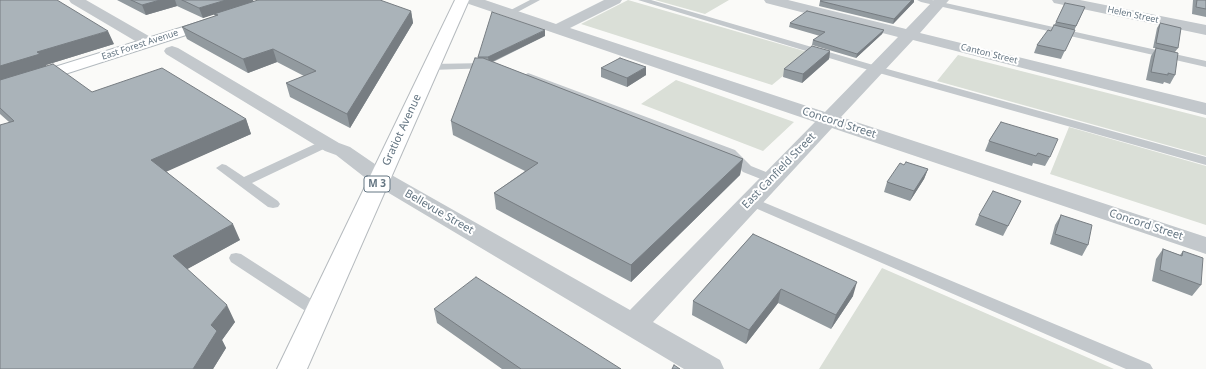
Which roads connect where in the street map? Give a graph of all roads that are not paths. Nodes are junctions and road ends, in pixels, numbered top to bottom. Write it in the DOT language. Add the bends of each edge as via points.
graph roads {
  1 [pos="76,0"];
  2 [pos="462,0"];
  3 [pos="471,0"];
  4 [pos="536,0"];
  5 [pos="615,0"];
  6 [pos="642,0"];
  7 [pos="771,0"];
  8 [pos="921,0"];
  9 [pos="1059,0"];
  10 [pos="940,2"];
  11 [pos="509,13"];
  12 [pos="228,16"];
  13 [pos="557,28"];
  14 [pos="1206,30"];
  15 [pos="909,34"];
  16 [pos="148,42"];
  17 [pos="172,51"];
  18 [pos="1206,64"];
  19 [pos="431,66"];
  20 [pos="498,66"];
  21 [pos="876,69"];
  22 [pos="519,72"];
  23 [pos="0,90"];
  24 [pos="1206,109"];
  25 [pos="828,119"];
  26 [pos="326,143"];
  27 [pos="1206,161"];
  28 [pos="222,168"];
  29 [pos="380,178"];
  30 [pos="771,179"];
  31 [pos="243,182"];
  32 [pos="751,201"];
  33 [pos="273,204"];
  34 [pos="1206,246"];
  35 [pos="236,258"];
  36 [pos="319,312"];
  37 [pos="633,325"];
  38 [pos="292,369"];
  39 [pos="709,369"];
  40 [pos="1144,369"];
  1 -- 16 [label="street"];
  2 -- 19 [label="main road, Gratiot Avenue / M 3"];
  3 -- 11 [label="street, Concord Street"];
  4 -- 11 [label="lane"];
  5 -- 13 [label="street"];
  6 -- 21 [label="lane"];
  7 -- 15 [label="street, Canton Street"];
  8 -- 10 [label="lane"];
  9 -- 14 [label="street, Helen Street"];
  10 -- 15 [label="street, East Canfield Street"];
  10 -- 18 [label="lane"];
  11 -- 13 [label="street, Concord Street"];
  12 -- 16 [label="main road, East Forest Avenue"];
  13 -- 25 [label="street, Concord Street"];
  15 -- 21 [label="street, East Canfield Street"];
  15 -- 24 [label="street, Canton Street"];
  16 -- 23 [label="main road, East Forest Avenue"];
  17 -- 26 [label="street, Bellevue Street"];
  19 -- 20 [label="lane"];
  19 -- 29 [label="main road, Gratiot Avenue / M 3"];
  21 -- 25 [label="street, East Canfield Street"];
  21 -- 27 [label="lane"];
  22 -- 30 [label="lane" via="730,153 747,169"];
  25 -- 30 [label="street, East Canfield Street"];
  25 -- 34 [label="street, Concord Street"];
  26 -- 29 [label="street, Bellevue Street" via="343,151"];
  26 -- 31 [label="lane"];
  28 -- 31 [label="lane"];
  29 -- 36 [label="main road, Gratiot Avenue / M 3"];
  29 -- 37 [label="street, Bellevue Street"];
  30 -- 32 [label="street, East Canfield Street"];
  31 -- 33 [label="lane"];
  32 -- 37 [label="street, East Canfield Street"];
  32 -- 40 [label="lane"];
  35 -- 36 [label="lane"];
  36 -- 38 [label="main road, Gratiot Avenue / M 3"];
  37 -- 39 [label="street, Bellevue Street"];
}
